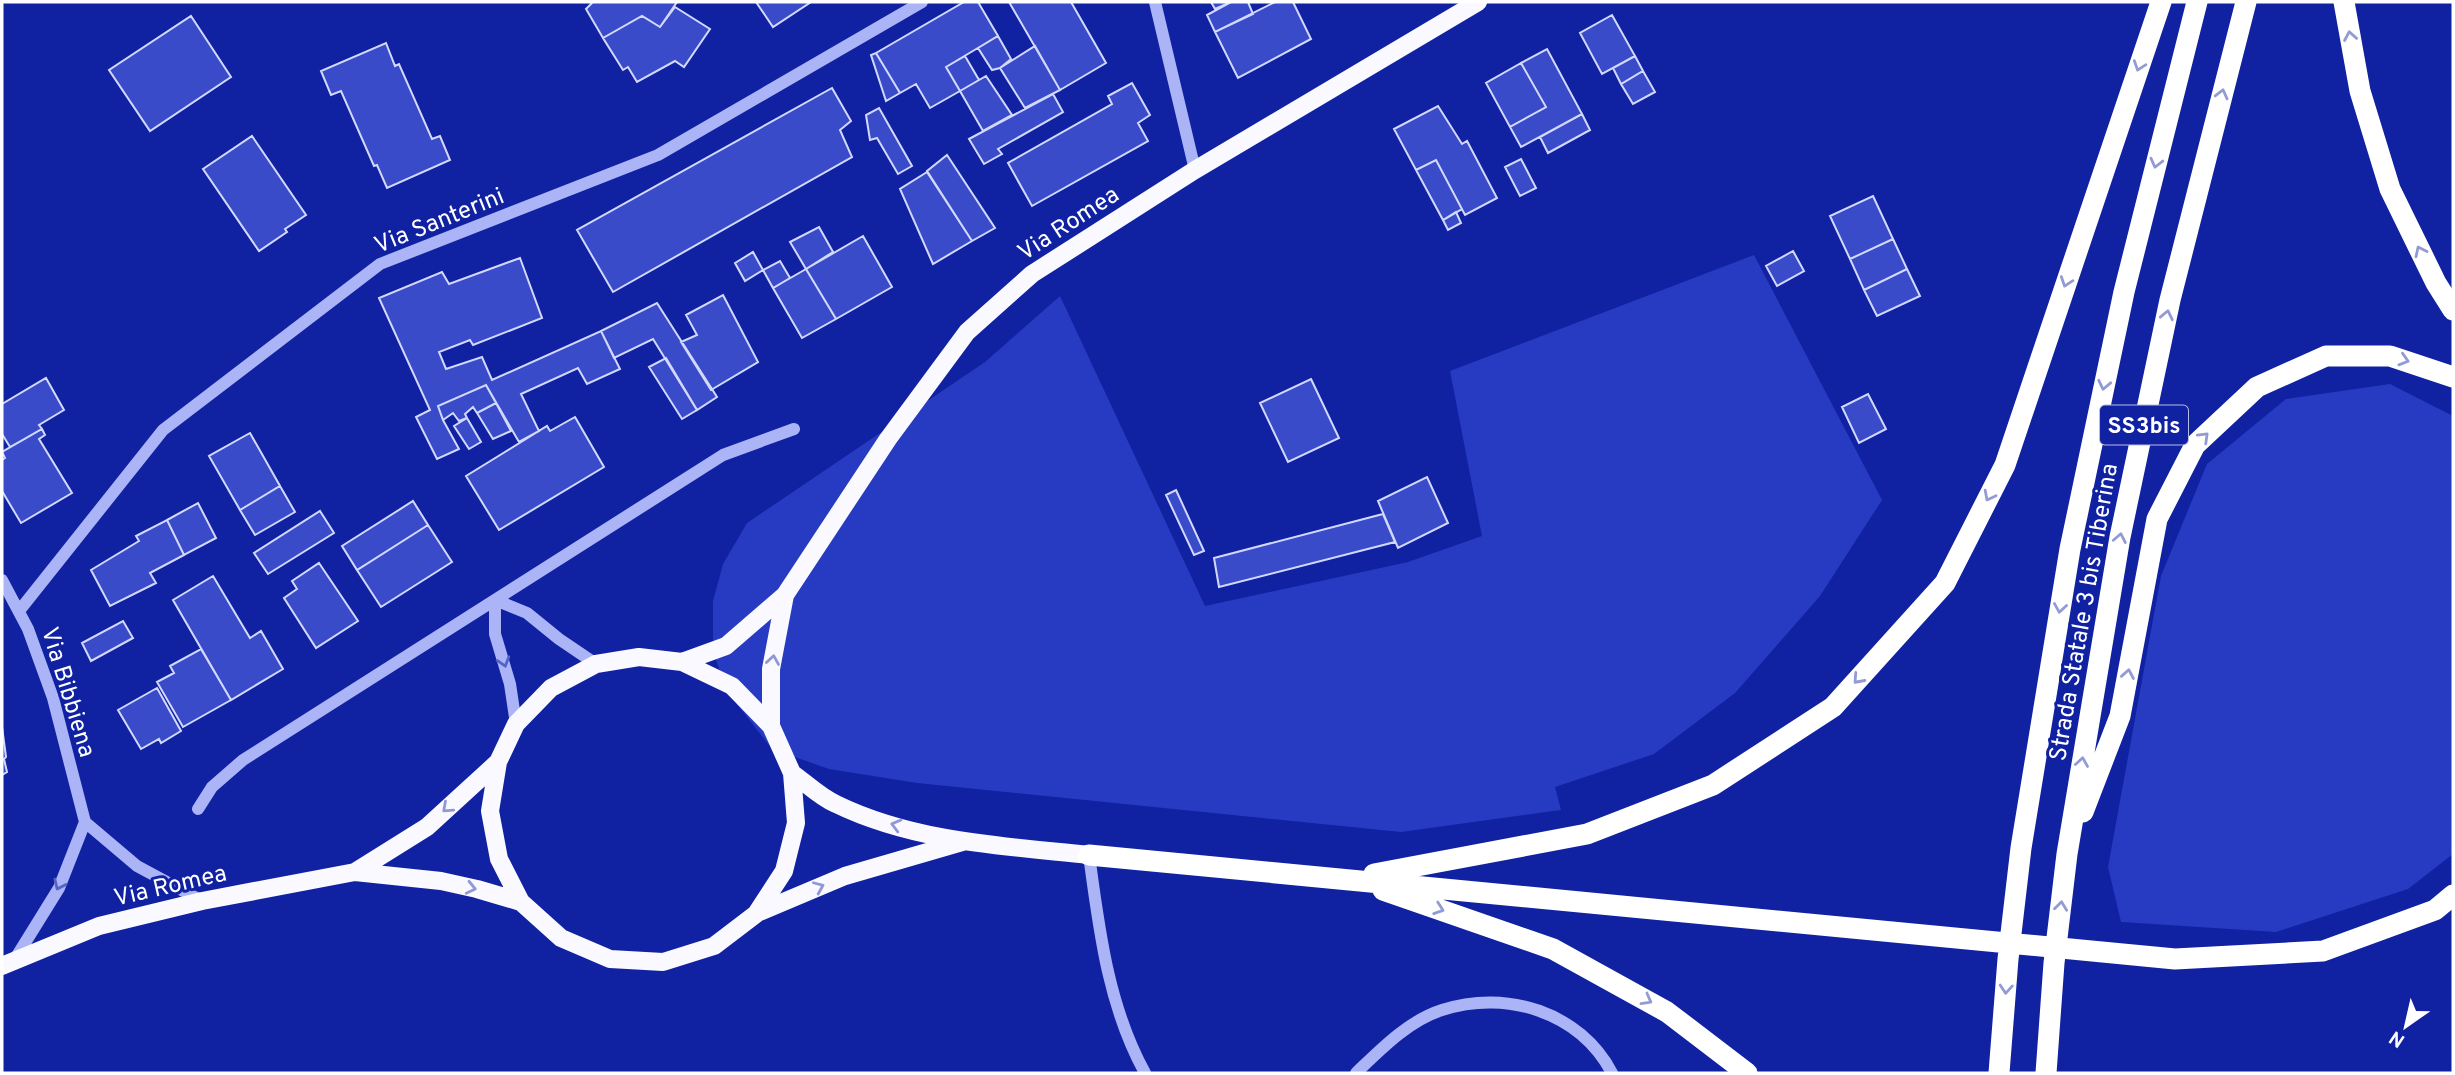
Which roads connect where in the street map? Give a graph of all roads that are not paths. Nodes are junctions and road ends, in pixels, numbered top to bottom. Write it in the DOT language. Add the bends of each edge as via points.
graph roads {
  1 [pos="922,2"];
  2 [pos="1155,2"];
  3 [pos="1478,2"];
  4 [pos="2161,2"];
  5 [pos="2197,2"];
  6 [pos="2246,2"];
  7 [pos="2344,2"];
  8 [pos="1195,170"];
  9 [pos="2453,310"];
  10 [pos="2453,377"];
  11 [pos="794,429"];
  12 [pos="2,580"];
  13 [pos="785,596"];
  14 [pos="495,600"];
  15 [pos="19,611"];
  16 [pos="682,662"];
  17 [pos="596,664"];
  18 [pos="516,724"];
  19 [pos="771,726"];
  20 [pos="498,762"];
  21 [pos="792,773"];
  22 [pos="198,809"];
  23 [pos="85,822"];
  24 [pos="962,842"];
  25 [pos="2067,853"];
  26 [pos="1089,855"];
  27 [pos="355,872"];
  28 [pos="1352,879"];
  29 [pos="2453,895"];
  30 [pos="202,901"];
  31 [pos="521,902"];
  32 [pos="757,914"];
  33 [pos="8,962"];
  34 [pos="1999,1070"];
  35 [pos="2046,1072"];
  36 [pos="1145,1073"];
  37 [pos="1356,1073"];
  38 [pos="1612,1073"];
  39 [pos="1747,1073"];
  1 -- 15 [label="street, Via Santerini" via="657,155 380,264 163,430"];
  2 -- 8 [label="street"];
  3 -- 8 [label="main road, Via Romea"];
  4 -- 28 [label="highway, one-way" via="2005,466 1945,583 1833,707 1713,785 1587,834"];
  5 -- 34 [label="highway, Strada Statale 3 bis Tiberina / SS3bis, one-way" via="2124,292 2072,536 2021,848"];
  25 -- 6 [label="highway, Strada Statale 3 bis Tiberina / SS3bis, one-way" via="2120,537 2170,300"];
  9 -- 7 [label="highway, one-way" via="2390,189 2360,90"];
  8 -- 13 [label="main road, Via Romea" via="1032,274 967,332 888,439"];
  25 -- 10 [label="highway, one-way" via="2120,716 2157,519 2195,445 2257,387 2326,356 2390,356"];
  11 -- 14 [label="street" via="723,455"];
  12 -- 15 [label="street, Via Bibbiena"];
  13 -- 16 [label="main road, Via Romea" via="726,646"];
  19 -- 13 [label="main road, Via Romea, one-way" via="771,669"];
  14 -- 17 [label="street" via="527,613"];
  14 -- 18 [label="street, one-way" via="495,634"];
  14 -- 22 [label="street" via="243,760 212,787"];
  15 -- 23 [label="street, Via Bibbiena" via="53,698"];
  16 -- 17 [label="main road, Via Romea" via="639,657"];
  16 -- 19 [label="main road, Via Romea" via="732,686"];
  17 -- 18 [label="main road, Via Romea" via="551,688"];
  18 -- 20 [label="main road, Via Romea"];
  19 -- 21 [label="main road, Via Romea"];
  20 -- 27 [label="main road, Via Romea, one-way" via="427,827"];
  20 -- 31 [label="main road, Via Romea" via="490,811 499,859"];
  24 -- 21 [label="main road, one-way" via="834,804"];
  21 -- 32 [label="main road, Via Romea" via="796,823 784,871"];
  23 -- 30 [label="street" via="137,866"];
  23 -- 33 [label="street, one-way" via="60,888"];
  24 -- 26 [label="main road"];
  32 -- 24 [label="main road, one-way" via="845,876"];
  35 -- 25 [label="highway, Strada Statale 3 bis Tiberina / SS3bis, one-way"];
  26 -- 28 [label="highway"];
  26 -- 36 [label="street" via="1104,960 1131,1049"];
  27 -- 30 [label="main road, Via Romea"];
  27 -- 31 [label="main road, Via Romea, one-way" via="441,881"];
  28 -- 29 [label="highway" via="2175,958 2323,951 2435,910"];
  28 -- 39 [label="highway, one-way" via="1553,949 1667,1012"];
  30 -- 33 [label="main road, Via Romea" via="99,926"];
  31 -- 32 [label="main road, Via Romea" via="561,938 610,959 663,962 714,946"];
  37 -- 38 [label="street" via="1395,1036 1440,1010 1486,1001 1539,1009 1578,1029"];
}
